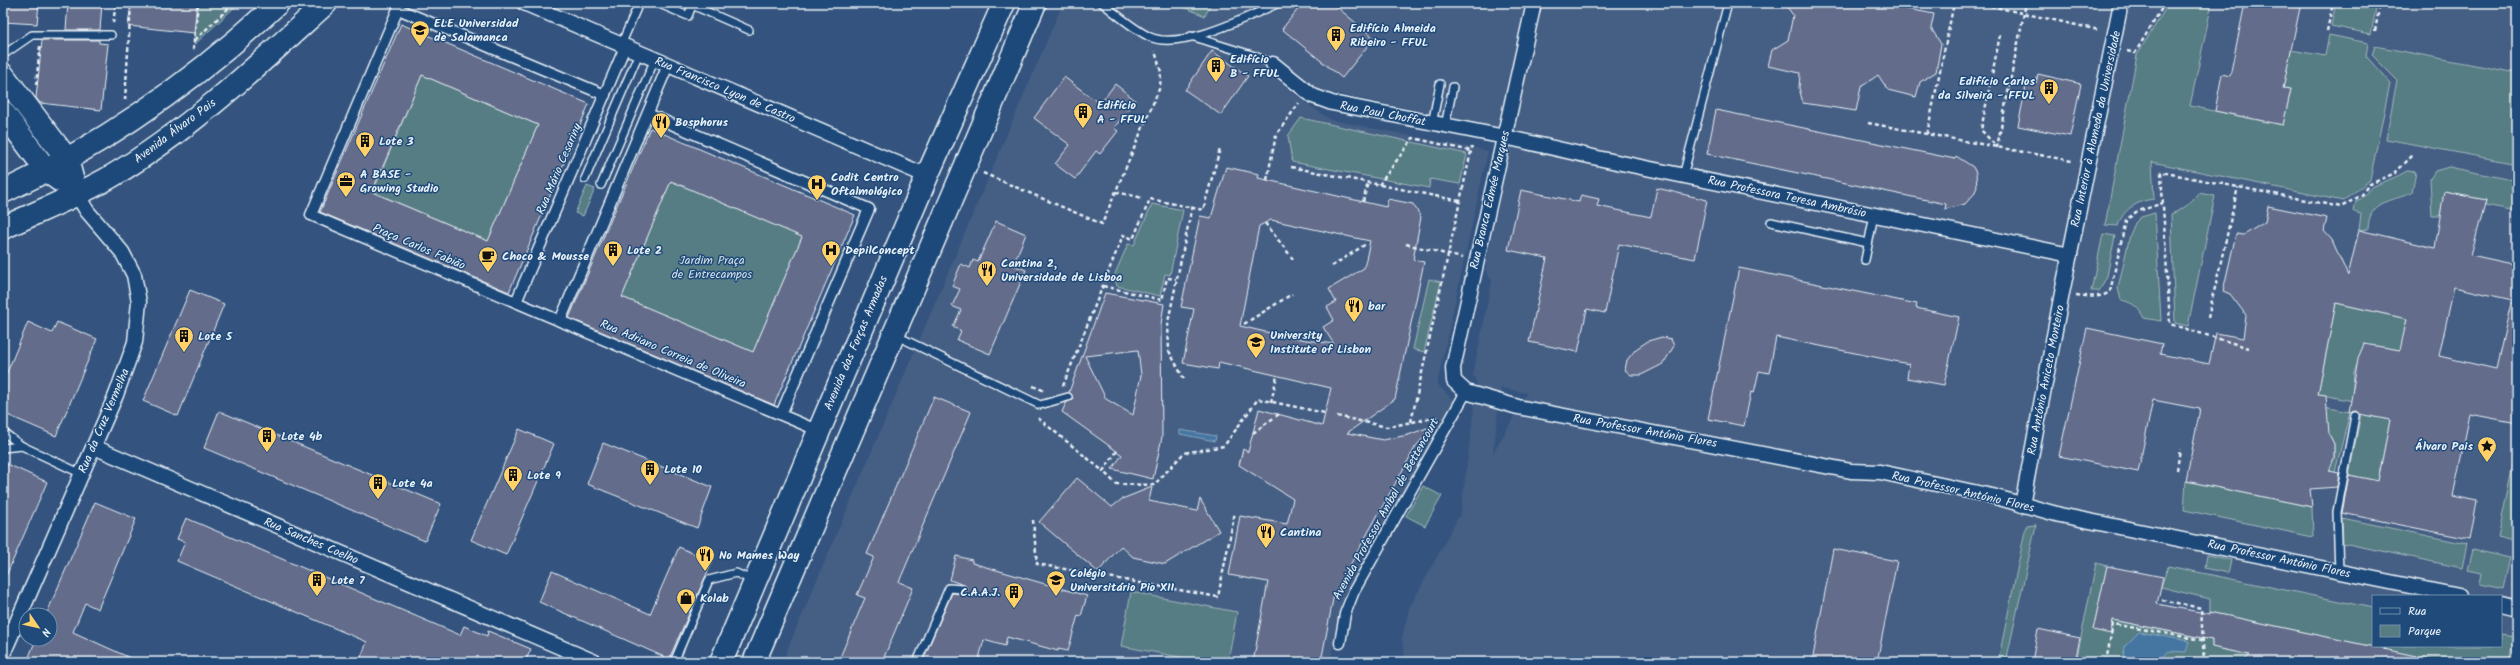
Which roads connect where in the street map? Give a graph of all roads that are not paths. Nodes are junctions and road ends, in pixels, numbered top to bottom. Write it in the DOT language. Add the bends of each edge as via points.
graph roads {
  1 [pos="278,3"];
  2 [pos="326,3"];
  3 [pos="524,3"];
  4 [pos="639,3"];
  5 [pos="657,3"];
  6 [pos="1004,3"];
  7 [pos="1035,3"];
  8 [pos="1102,3"];
  9 [pos="1279,3"];
  10 [pos="1534,3"];
  11 [pos="1728,3"];
  12 [pos="2121,3"];
  13 [pos="693,4"];
  14 [pos="750,30"];
  15 [pos="111,36"];
  16 [pos="1191,36"];
  17 [pos="623,46"];
  18 [pos="639,52"];
  19 [pos="3,55"];
  20 [pos="655,59"];
  21 [pos="1272,64"];
  22 [pos="668,65"];
  23 [pos="3,75"];
  24 [pos="1440,84"];
  25 [pos="1453,87"];
  26 [pos="605,95"];
  27 [pos="3,112"];
  28 [pos="648,114"];
  29 [pos="1438,125"];
  30 [pos="1505,137"];
  31 [pos="67,159"];
  32 [pos="47,171"];
  33 [pos="927,176"];
  34 [pos="1683,176"];
  35 [pos="585,179"];
  36 [pos="601,186"];
  37 [pos="3,192"];
  38 [pos="76,193"];
  39 [pos="1874,215"];
  40 [pos="1771,222"];
  41 [pos="3,228"];
  42 [pos="1868,242"];
  43 [pos="2070,255"];
  44 [pos="1864,260"];
  45 [pos="516,302"];
  46 [pos="560,321"];
  47 [pos="894,335"];
  48 [pos="1466,392"];
  49 [pos="1068,397"];
  50 [pos="781,414"];
  51 [pos="2355,416"];
  52 [pos="819,431"];
  53 [pos="3,432"];
  54 [pos="22,446"];
  55 [pos="94,447"];
  56 [pos="3,448"];
  57 [pos="82,474"];
  58 [pos="2022,505"];
  59 [pos="2339,572"];
  60 [pos="756,582"];
  61 [pos="962,589"];
  62 [pos="2454,595"];
  63 [pos="2502,604"];
  64 [pos="2517,608"];
  65 [pos="1340,643"];
  66 [pos="3,654"];
  67 [pos="596,662"];
  68 [pos="674,662"];
  69 [pos="721,662"];
  70 [pos="754,662"];
  71 [pos="918,662"];
  1 -- 31 [label="main road" via="130,122"];
  2 -- 38 [label="main road, Avenida Álvaro Pais" via="204,111 112,176"];
  3 -- 17 [label="street, Rua Francisco Lyon de Castro"];
  4 -- 17 [label="lane"];
  5 -- 13 [label="lane" via="688,16"];
  6 -- 33 [label="main road, Avenida das Forças Armadas"];
  7 -- 47 [label="main road"];
  8 -- 16 [label="lane" via="1151,37 1166,40"];
  9 -- 16 [label="lane" via="1223,27"];
  10 -- 30 [label="street, Rua Branca Edmée Marques"];
  11 -- 34 [label="lane"];
  12 -- 43 [label="street, Rua Interior à Alameda da Universidade"];
  13 -- 14 [label="lane"];
  15 -- 19 [label="lane" via="32,35"];
  16 -- 21 [label="lane" via="1260,57"];
  17 -- 18 [label="street, Rua Francisco Lyon de Castro"];
  17 -- 26 [label="street, Rua Mário Cesariny"];
  18 -- 20 [label="street, Rua Francisco Lyon de Castro"];
  18 -- 35 [label="lane"];
  20 -- 22 [label="street, Rua Francisco Lyon de Castro"];
  20 -- 36 [label="lane"];
  21 -- 29 [label="street, Rua Paul Choffat" via="1307,92 1332,104"];
  22 -- 28 [label="street"];
  22 -- 33 [label="street, Rua Francisco Lyon de Castro"];
  23 -- 31 [label="main road"];
  24 -- 29 [label="lane"];
  25 -- 29 [label="lane"];
  26 -- 45 [label="street, Rua Mário Cesariny"];
  26 -- 45 [label="street, Praça Carlos Fabião" via="398,9 311,215"];
  27 -- 32 [label="main road"];
  28 -- 46 [label="street"];
  28 -- 50 [label="street" via="869,209"];
  29 -- 30 [label="street, Rua Paul Choffat"];
  30 -- 34 [label="street, Rua Professora Teresa Ambrósio"];
  30 -- 48 [label="street, Rua Branca Edmée Marques" via="1452,373 1456,384"];
  31 -- 32 [label="main road"];
  31 -- 38 [label="main road"];
  32 -- 37 [label="main road"];
  32 -- 38 [label="main road"];
  33 -- 52 [label="main road, Avenida das Forças Armadas"];
  34 -- 39 [label="street, Rua Professora Teresa Ambrósio"];
  38 -- 41 [label="main road, Avenida Álvaro Pais"];
  38 -- 55 [label="street, Rua da Cruz Vermelha" via="87,211 122,252 134,274 139,302 135,342 121,385"];
  39 -- 42 [label="lane"];
  39 -- 43 [label="street, Rua Professora Teresa Ambrósio"];
  40 -- 42 [label="lane"];
  42 -- 44 [label="lane"];
  43 -- 58 [label="street, Rua António Aniceto Monteiro"];
  45 -- 46 [label="street, Rua Adriano Correia de Oliveira"];
  46 -- 50 [label="street, Rua Adriano Correia de Oliveira"];
  47 -- 49 [label="lane" via="1040,405"];
  47 -- 70 [label="main road"];
  48 -- 58 [label="street, Rua Professor António Flores" via="1522,408 1851,471 1880,472 1984,494"];
  48 -- 65 [label="street, Avenida Professor Aníbal de Bettencourt" via="1354,591 1345,614"];
  50 -- 52 [label="street, Rua Adriano Correia de Oliveira"];
  51 -- 59 [label="lane" via="2337,512"];
  52 -- 60 [label="main road, Avenida das Forças Armadas"];
  53 -- 54 [label="lane"];
  54 -- 56 [label="lane"];
  54 -- 57 [label="lane"];
  55 -- 57 [label="street, Rua da Cruz Vermelha"];
  55 -- 67 [label="street, Rua Sanches Coelho"];
  57 -- 66 [label="street, Rua da Cruz Vermelha"];
  58 -- 59 [label="street, Rua Professor António Flores"];
  59 -- 62 [label="street, Rua Professor António Flores"];
  60 -- 68 [label="lane" via="736,573 710,580"];
  60 -- 69 [label="main road, Avenida das Forças Armadas"];
  61 -- 71 [label="lane" via="949,588"];
  63 -- 64 [label="street"];
}
